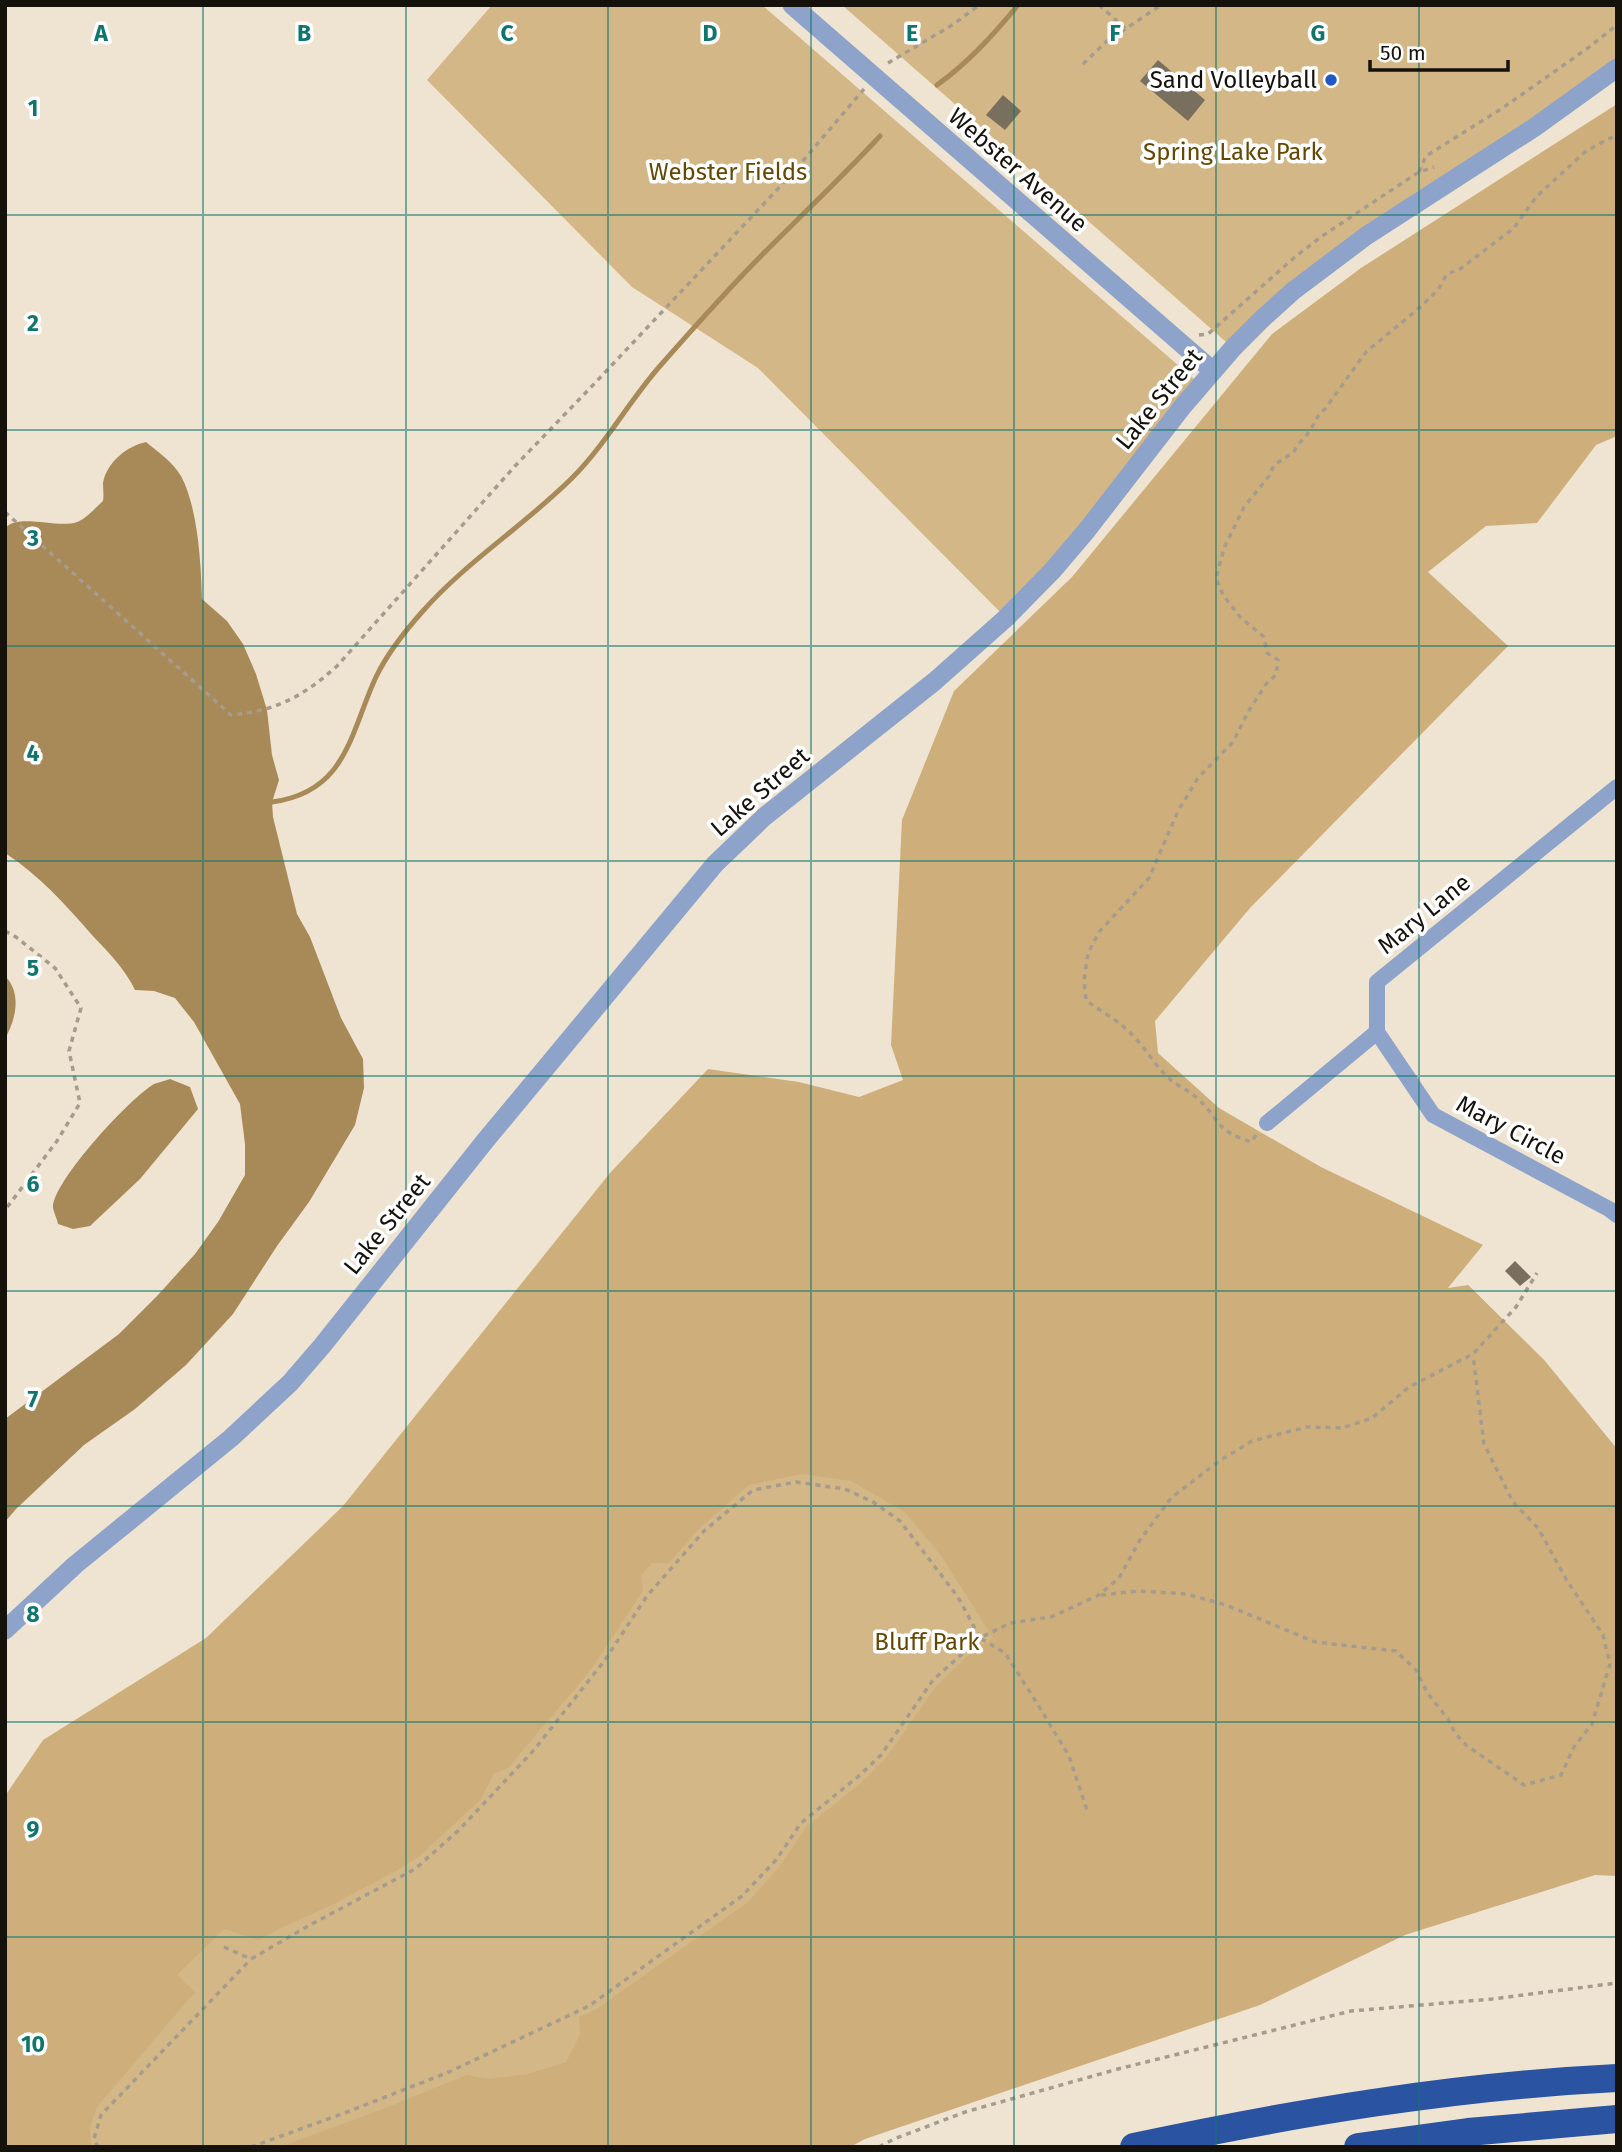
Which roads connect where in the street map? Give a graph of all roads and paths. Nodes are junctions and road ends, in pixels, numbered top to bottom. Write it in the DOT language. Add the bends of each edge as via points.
graph roads {
  1 [pos="792,5"];
  2 [pos="979,5"];
  3 [pos="1099,5"];
  4 [pos="1161,5"];
  5 [pos="1617,25"];
  6 [pos="1126,29"];
  7 [pos="1083,64"];
  8 [pos="1617,68"];
  9 [pos="874,77"];
  10 [pos="1617,136"];
  11 [pos="1434,167"];
  12 [pos="1419,172"];
  13 [pos="1200,336"];
  14 [pos="1213,371"];
  15 [pos="5,512"];
  16 [pos="1617,787"];
  17 [pos="5,931"];
  18 [pos="1377,1032"];
  19 [pos="1267,1123"];
  20 [pos="5,1210"];
  21 [pos="1615,1212"];
  22 [pos="1537,1273"];
  23 [pos="1473,1354"];
  24 [pos="1099,1595"];
  25 [pos="5,1630"];
  26 [pos="980,1638"];
  27 [pos="1088,1813"];
  28 [pos="224,1947"];
  29 [pos="251,1959"];
  30 [pos="1617,1983"];
  31 [pos="1617,2078"];
  32 [pos="1617,2119"];
  33 [pos="97,2147"];
  34 [pos="251,2147"];
  35 [pos="879,2147"];
  36 [pos="1135,2147"];
  37 [pos="1358,2147"];
  1 -- 9 [label="street, Webster Avenue"];
  2 -- 9 [label="path"];
  3 -- 6 [label="path"];
  4 -- 6 [label="path"];
  5 -- 12 [label="path" via="1501,109 1426,156"];
  6 -- 7 [label="path"];
  8 -- 14 [label="street, Lake Street" via="1323,267 1262,319"];
  9 -- 14 [label="street, Webster Avenue"];
  9 -- 15 [label="path" via="790,176 514,466 337,666 296,698 274,708 231,715"];
  10 -- 19 [label="path" via="1585,152 1558,175 1514,229 1460,270 1447,274 1438,290 1366,352 1294,452 1274,465 1244,507 1224,548 1216,578 1240,617 1264,637 1267,653 1278,660 1276,675 1248,712 1233,742 1198,778 1149,877 1099,932 1088,953 1084,981 1086,1000 1125,1028 1172,1081 1200,1100 1233,1136 1251,1142"];
  11 -- 12 [label="path"];
  12 -- 13 [label="path" via="1322,236 1208,334"];
  14 -- 25 [label="street, Lake Street" via="1087,530 1006,618 935,681 764,817 715,863 290,1383 75,1564"];
  16 -- 18 [label="street, Mary Lane" via="1377,982"];
  17 -- 20 [label="path" via="55,968 81,1007 69,1051 80,1103"];
  18 -- 19 [label="street"];
  18 -- 21 [label="street, Mary Circle" via="1433,1115"];
  22 -- 23 [label="path" via="1516,1307"];
  23 -- 24 [label="path" via="1409,1387 1372,1418 1342,1428 1307,1427 1252,1440 1219,1461 1171,1498 1119,1578"];
  23 -- 24 [label="path" via="1484,1444 1513,1502 1538,1528 1603,1635 1610,1664 1592,1724 1561,1775 1524,1785 1466,1745 1416,1670 1395,1651 1315,1642 1226,1605 1186,1594 1138,1591"];
  24 -- 26 [label="path" via="1051,1617 1010,1623"];
  26 -- 27 [label="path" via="1005,1653 1035,1700 1069,1756"];
  26 -- 29 [label="path" via="958,1597 900,1521 873,1502 845,1489 796,1482 753,1490 704,1531 647,1596 534,1750 459,1830 415,1869"];
  26 -- 34 [label="path" via="933,1680 881,1755 801,1824 742,1896 589,2006 449,2072"];
  28 -- 29 [label="path"];
  29 -- 33 [label="path" via="101,2115 94,2139"];
  30 -- 35 [label="path" via="1351,2011 965,2112"];
  31 -- 36 [label="highway" via="1434,2094 1278,2118"];
  32 -- 37 [label="highway"];
}
